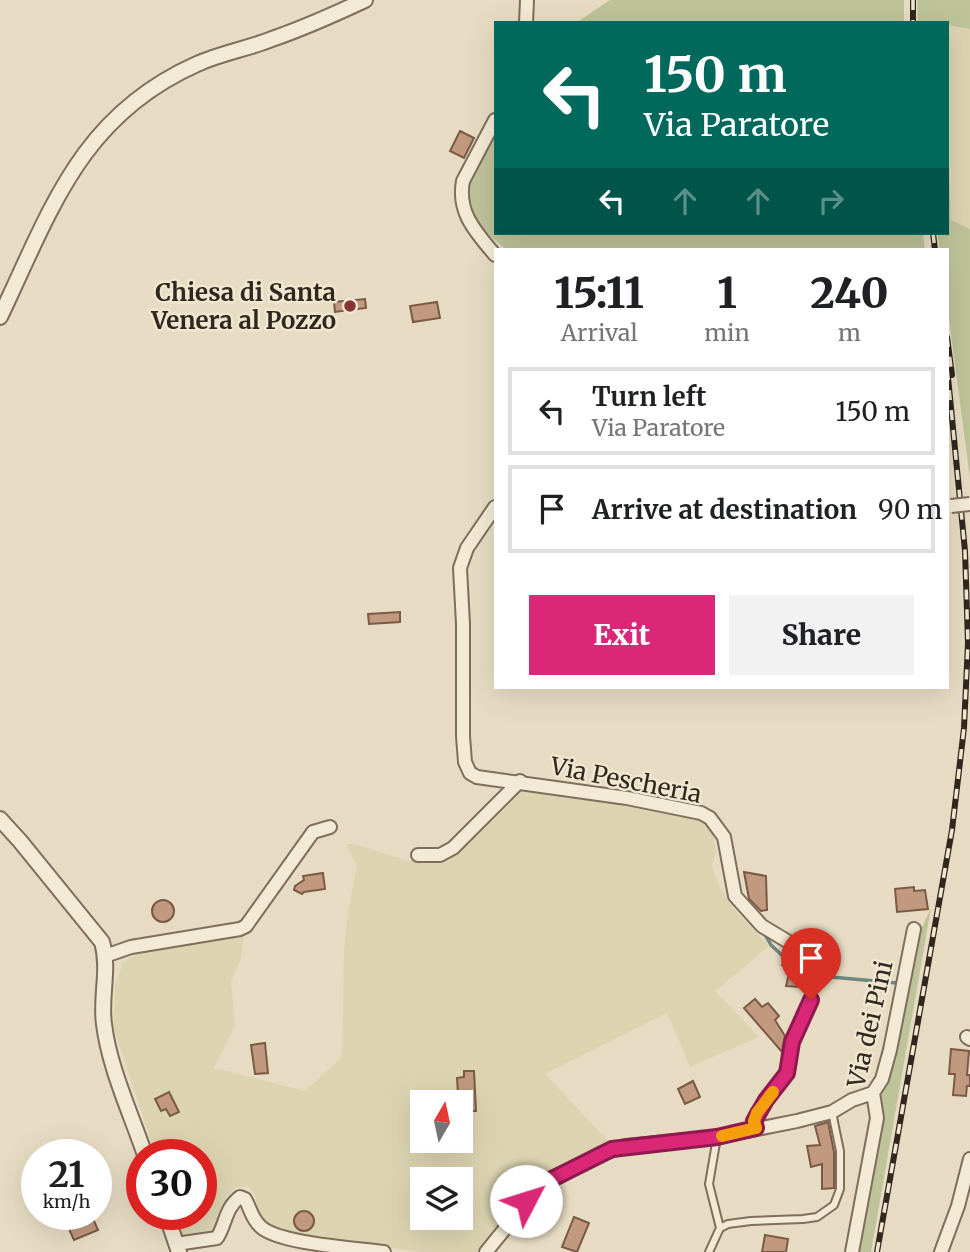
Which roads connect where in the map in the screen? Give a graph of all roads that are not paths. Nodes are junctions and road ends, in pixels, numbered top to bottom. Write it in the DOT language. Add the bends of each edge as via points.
graph roads {
  1 [pos="365,0"];
  2 [pos="527,0"];
  3 [pos="526,21"];
  4 [pos="494,122"];
  5 [pos="494,254"];
  6 [pos="0,317"];
  7 [pos="970,504"];
  8 [pos="949,506"];
  9 [pos="494,508"];
  10 [pos="520,781"];
  11 [pos="0,819"];
  12 [pos="330,827"];
  13 [pos="418,855"];
  14 [pos="914,929"];
  15 [pos="105,956"];
  16 [pos="812,956"];
  17 [pos="811,1000"];
  18 [pos="873,1093"];
  19 [pos="832,1112"];
  20 [pos="756,1128"];
  21 [pos="717,1137"];
  22 [pos="140,1139"];
  23 [pos="970,1159"];
  24 [pos="720,1228"];
  25 [pos="172,1230"];
  26 [pos="178,1248"];
  27 [pos="384,1252"];
  28 [pos="486,1252"];
  29 [pos="709,1252"];
  30 [pos="852,1252"];
  31 [pos="941,1252"];
  1 -- 6 [label="street" via="271,40 195,64 110,122 54,202"];
  2 -- 3 [label="street"];
  4 -- 5 [label="street" via="461,189 464,213"];
  7 -- 8 [label="street, bridge"];
  9 -- 10 [label="street, Via Pescheria" via="467,548 460,568 465,762 477,777"];
  10 -- 13 [label="street, Via Pescheria" via="453,848 440,855"];
  10 -- 16 [label="street, Via Pescheria" via="627,798 710,818 728,850 735,896 762,926"];
  11 -- 15 [label="street" via="95,932"];
  12 -- 15 [label="street" via="313,832 246,926"];
  14 -- 18 [label="street, Via dei Pini" via="890,1050"];
  15 -- 22 [label="street" via="106,1036"];
  17 -- 20 [label="street" via="792,1042 787,1073 757,1113"];
  18 -- 19 [label="street"];
  18 -- 30 [label="street, Via dei Pini" via="877,1118"];
  19 -- 20 [label="street"];
  19 -- 24 [label="lane" via="840,1151 840,1189 834,1205 817,1217 736,1222"];
  20 -- 21 [label="street"];
  21 -- 24 [label="lane" via="709,1184"];
  21 -- 28 [label="street" via="626,1146 600,1154 538,1188"];
  23 -- 31 [label="street"];
  24 -- 29 [label="lane"];
  25 -- 26 [label="street"];
  26 -- 27 [label="street" via="217,1238 225,1215 240,1197 260,1227 280,1237"];
}
